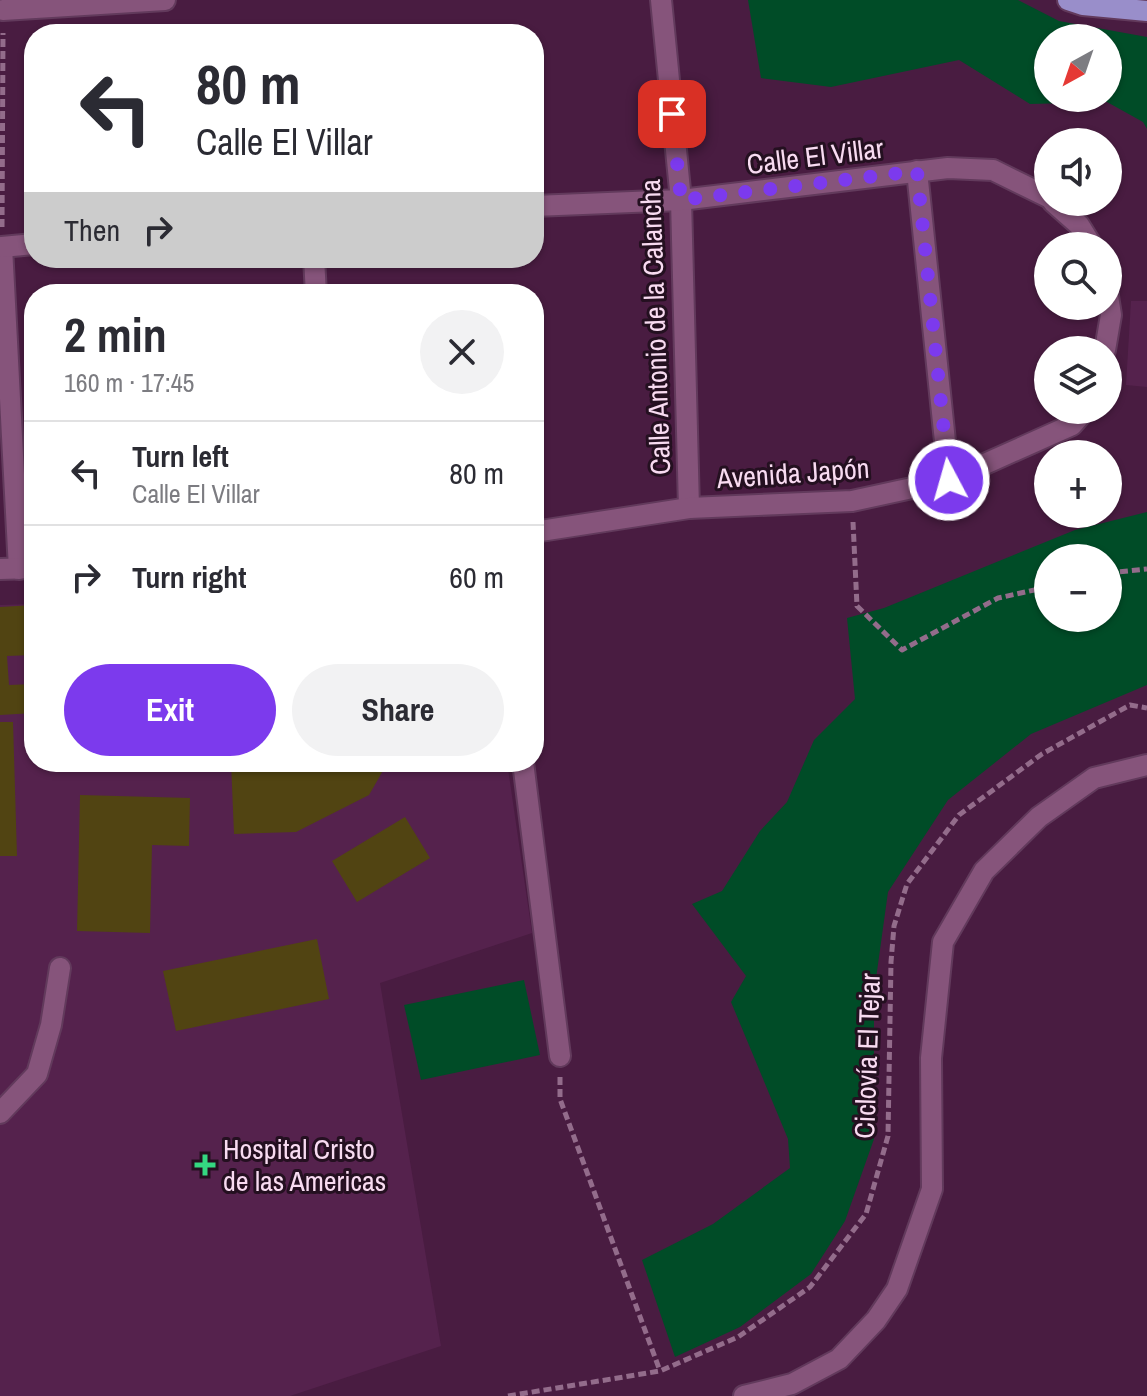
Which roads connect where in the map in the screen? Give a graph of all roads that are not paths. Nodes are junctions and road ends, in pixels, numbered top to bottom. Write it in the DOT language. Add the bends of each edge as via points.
graph roads {
  1 [pos="165,0"];
  2 [pos="661,0"];
  3 [pos="1068,0"];
  4 [pos="3,10"];
  5 [pos="1147,11"];
  6 [pos="917,171"];
  7 [pos="1034,190"];
  8 [pos="681,200"];
  9 [pos="544,206"];
  10 [pos="1069,216"];
  11 [pos="1083,232"];
  12 [pos="24,245"];
  13 [pos="1,246"];
  14 [pos="1073,424"];
  15 [pos="949,480"];
  16 [pos="689,508"];
  17 [pos="544,530"];
  18 [pos="18,569"];
  19 [pos="1147,765"];
  20 [pos="524,772"];
  21 [pos="60,968"];
  22 [pos="560,1056"];
  23 [pos="0,1113"];
  24 [pos="744,1396"];
  1 -- 4 [label="street"];
  2 -- 8 [label="street, Calle Antonio de la Calancha"];
  3 -- 5 [label="main road"];
  6 -- 7 [label="street, Calle El Villar" via="993,170"];
  6 -- 8 [label="street, Calle El Villar"];
  6 -- 15 [label="street"];
  8 -- 9 [label="street, Calle El Villar"];
  8 -- 16 [label="street, Calle Antonio de la Calancha"];
  10 -- 11 [label="street"];
  12 -- 13 [label="street"];
  13 -- 18 [label="street"];
  14 -- 15 [label="street, Avenida Japón"];
  15 -- 16 [label="street, Avenida Japón" via="852,501"];
  16 -- 17 [label="street, Avenida Japón"];
  19 -- 24 [label="street" via="1094,778 1039,817 984,871 943,942 931,1058 932,1189 897,1289 839,1359 792,1384"];
  20 -- 22 [label="street"];
  21 -- 23 [label="street" via="37,1074"];
}
